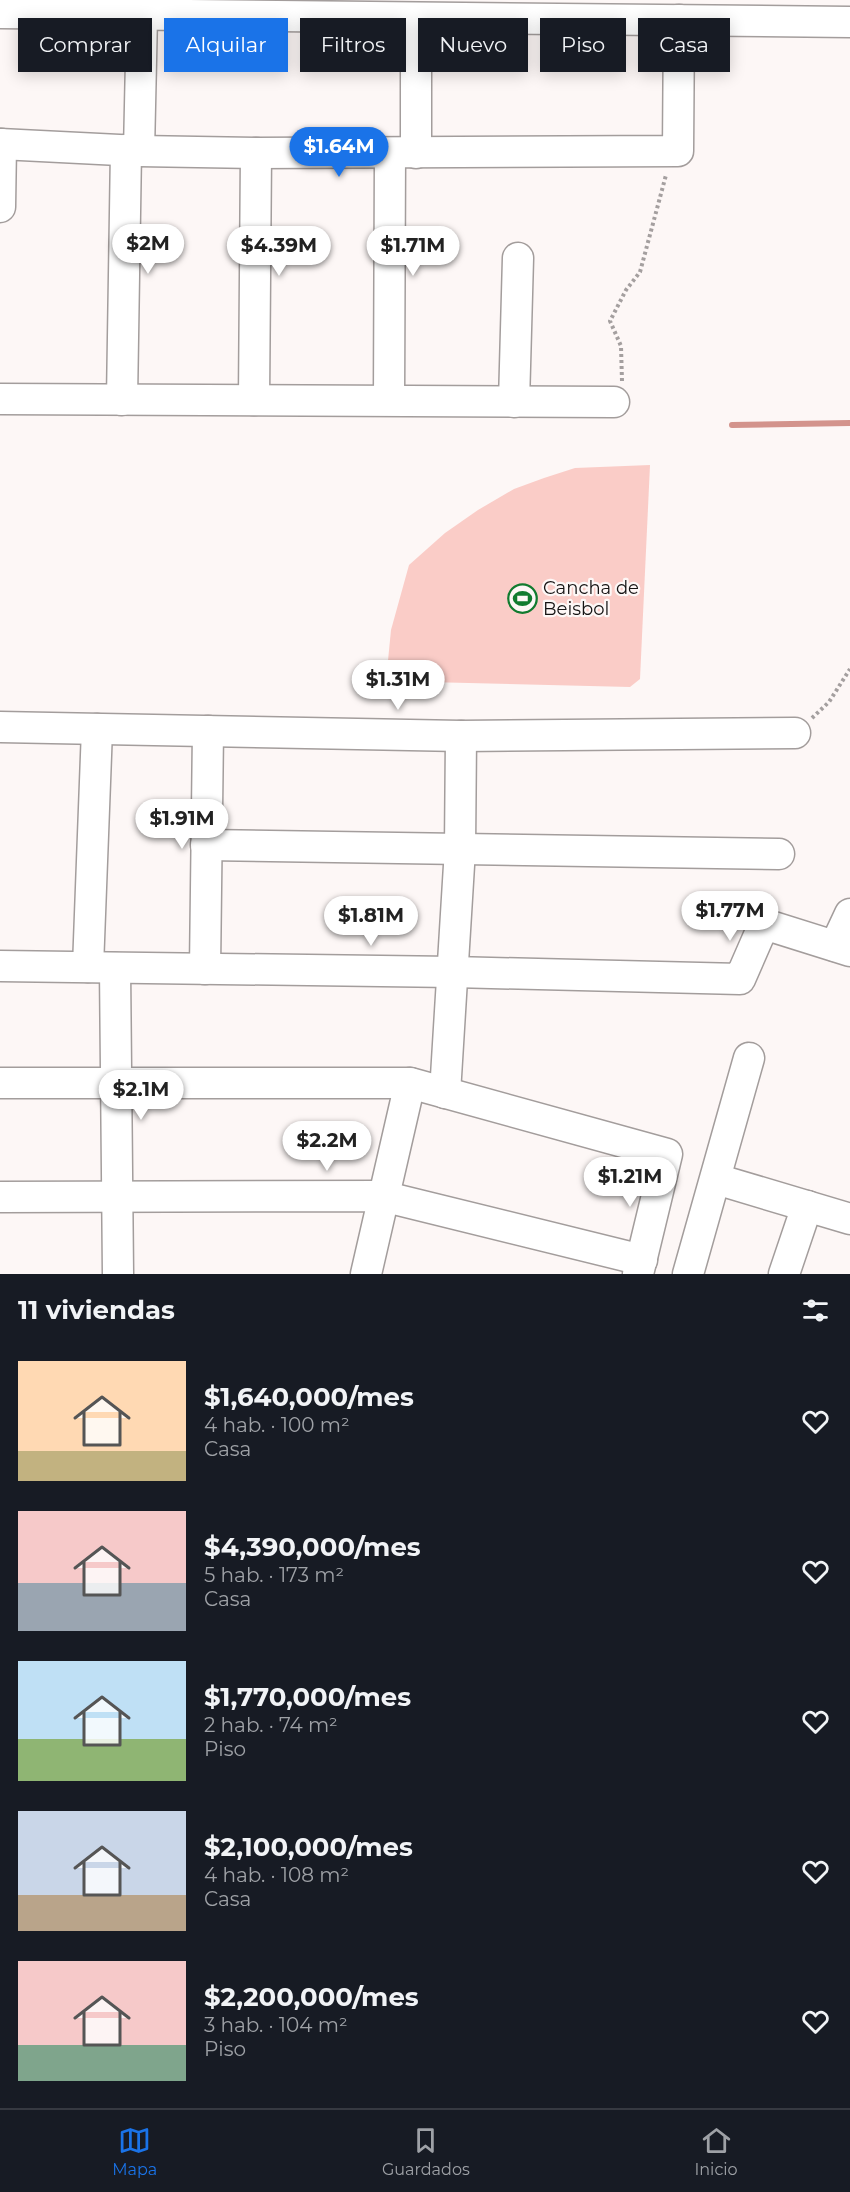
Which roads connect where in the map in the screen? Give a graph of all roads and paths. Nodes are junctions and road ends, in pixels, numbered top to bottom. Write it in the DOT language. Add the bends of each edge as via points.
graph roads {
  1 [pos="205,8"];
  2 [pos="723,10"];
  3 [pos="0,13"];
  4 [pos="142,15"];
  5 [pos="416,18"];
  6 [pos="688,18"];
  7 [pos="638,20"];
  8 [pos="850,22"];
  9 [pos="679,72"];
  10 [pos="1,144"];
  11 [pos="132,151"];
  12 [pos="678,151"];
  13 [pos="256,153"];
  14 [pos="403,153"];
  15 [pos="0,207"];
  16 [pos="518,258"];
  17 [pos="0,399"];
  18 [pos="122,400"];
  19 [pos="254,400"];
  20 [pos="389,400"];
  21 [pos="513,402"];
  22 [pos="614,402"];
  23 [pos="850,669"];
  24 [pos="0,727"];
  25 [pos="97,729"];
  26 [pos="208,731"];
  27 [pos="795,733"];
  28 [pos="460,736"];
  29 [pos="206,845"];
  30 [pos="460,849"];
  31 [pos="779,854"];
  32 [pos="850,914"];
  33 [pos="843,948"];
  34 [pos="0,966"];
  35 [pos="101,968"];
  36 [pos="205,969"];
  37 [pos="453,972"];
  38 [pos="749,1058"];
  39 [pos="116,1082"];
  40 [pos="0,1083"];
  41 [pos="410,1083"];
  42 [pos="445,1093"];
  43 [pos="716,1179"];
  44 [pos="117,1195"];
  45 [pos="382,1196"];
  46 [pos="0,1197"];
  47 [pos="807,1206"];
  48 [pos="850,1219"];
  49 [pos="640,1267"];
  50 [pos="118,1274"];
  51 [pos="366,1274"];
  52 [pos="688,1274"];
  53 [pos="784,1274"];
  1 -- 4 [label="street"];
  1 -- 5 [label="street"];
  2 -- 6 [label="street"];
  2 -- 8 [label="street"];
  3 -- 4 [label="street"];
  4 -- 11 [label="street"];
  5 -- 7 [label="street"];
  5 -- 14 [label="street"];
  9 -- 12 [label="street"];
  10 -- 11 [label="street"];
  10 -- 15 [label="street"];
  11 -- 13 [label="street"];
  11 -- 18 [label="street"];
  12 -- 14 [label="street"];
  12 -- 22 [label="path" via="665,176 640,272 610,321 621,346 622,361 622,395"];
  13 -- 14 [label="street"];
  13 -- 19 [label="street"];
  14 -- 20 [label="street"];
  16 -- 21 [label="street"];
  17 -- 18 [label="street"];
  18 -- 19 [label="street"];
  19 -- 20 [label="street"];
  20 -- 21 [label="street"];
  21 -- 22 [label="street"];
  23 -- 27 [label="path" via="829,702"];
  24 -- 25 [label="street"];
  25 -- 26 [label="street"];
  25 -- 35 [label="street"];
  26 -- 28 [label="street"];
  26 -- 29 [label="street"];
  27 -- 28 [label="street"];
  28 -- 30 [label="street"];
  29 -- 30 [label="street"];
  29 -- 36 [label="street"];
  30 -- 31 [label="street"];
  30 -- 37 [label="street"];
  32 -- 33 [label="street"];
  33 -- 37 [label="street" via="764,924 740,979"];
  34 -- 35 [label="street"];
  35 -- 36 [label="street"];
  35 -- 39 [label="street"];
  36 -- 37 [label="street"];
  37 -- 42 [label="street"];
  38 -- 43 [label="street"];
  39 -- 40 [label="street"];
  39 -- 41 [label="street"];
  39 -- 44 [label="street"];
  41 -- 42 [label="street"];
  41 -- 45 [label="street"];
  42 -- 49 [label="street" via="667,1154"];
  43 -- 47 [label="street"];
  43 -- 52 [label="street"];
  44 -- 45 [label="street"];
  44 -- 46 [label="street"];
  44 -- 50 [label="street"];
  45 -- 49 [label="street"];
  45 -- 51 [label="street"];
  47 -- 48 [label="street"];
  47 -- 53 [label="street"];
}
